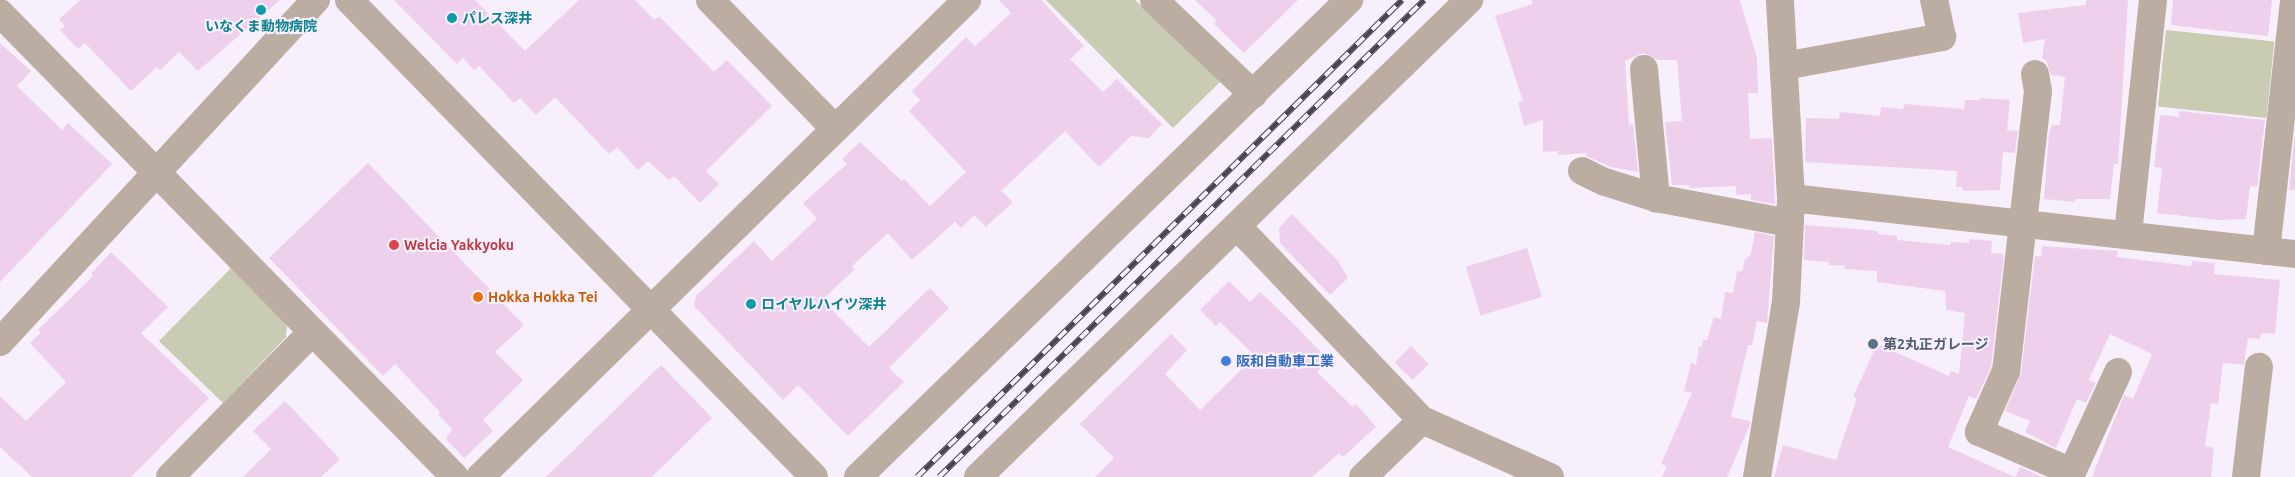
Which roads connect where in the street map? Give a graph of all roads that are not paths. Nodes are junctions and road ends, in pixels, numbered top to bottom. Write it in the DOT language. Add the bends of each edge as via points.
graph roads {
  1 [pos="316,0"];
  2 [pos="349,0"];
  3 [pos="710,0"];
  4 [pos="967,0"];
  5 [pos="1154,0"];
  6 [pos="1349,0"];
  7 [pos="1469,0"];
  8 [pos="1780,0"];
  9 [pos="1934,0"];
  10 [pos="2153,0"];
  11 [pos="2294,0"];
  12 [pos="0,13"];
  13 [pos="1784,66"];
  14 [pos="1644,69"];
  15 [pos="2036,74"];
  16 [pos="1254,94"];
  17 [pos="834,128"];
  18 [pos="158,171"];
  19 [pos="1582,171"];
  20 [pos="1656,198"];
  21 [pos="1791,211"];
  22 [pos="2023,224"];
  23 [pos="1237,226"];
  24 [pos="2128,234"];
  25 [pos="2266,251"];
  26 [pos="2295,254"];
  27 [pos="651,309"];
  28 [pos="311,333"];
  29 [pos="0,342"];
  30 [pos="2259,367"];
  31 [pos="2118,372"];
  32 [pos="1422,420"];
  33 [pos="170,477"];
  34 [pos="455,477"];
  35 [pos="480,477"];
  36 [pos="814,477"];
  37 [pos="858,477"];
  38 [pos="978,477"];
  39 [pos="1363,477"];
  40 [pos="1550,477"];
  41 [pos="1758,477"];
  42 [pos="2246,477"];
  1 -- 18 [label="street"];
  2 -- 27 [label="street"];
  3 -- 17 [label="street"];
  4 -- 17 [label="street"];
  5 -- 16 [label="street"];
  6 -- 16 [label="street"];
  7 -- 23 [label="street"];
  8 -- 13 [label="street"];
  9 -- 13 [label="street" via="1942,37"];
  10 -- 24 [label="street"];
  11 -- 25 [label="street"];
  12 -- 18 [label="street"];
  13 -- 21 [label="street"];
  14 -- 20 [label="street"];
  15 -- 22 [label="street" via="2038,91"];
  16 -- 37 [label="street"];
  17 -- 27 [label="street"];
  18 -- 28 [label="street"];
  18 -- 29 [label="street"];
  19 -- 20 [label="street"];
  20 -- 21 [label="street"];
  21 -- 22 [label="street"];
  21 -- 41 [label="street" via="1786,302"];
  22 -- 24 [label="street"];
  22 -- 31 [label="street" via="2006,371 1979,432 2072,472"];
  23 -- 32 [label="street"];
  23 -- 38 [label="street"];
  24 -- 25 [label="street"];
  25 -- 26 [label="street"];
  27 -- 35 [label="street"];
  27 -- 36 [label="street"];
  28 -- 33 [label="street"];
  28 -- 34 [label="street"];
  30 -- 42 [label="street"];
  32 -- 39 [label="street"];
  32 -- 40 [label="street"];
}
